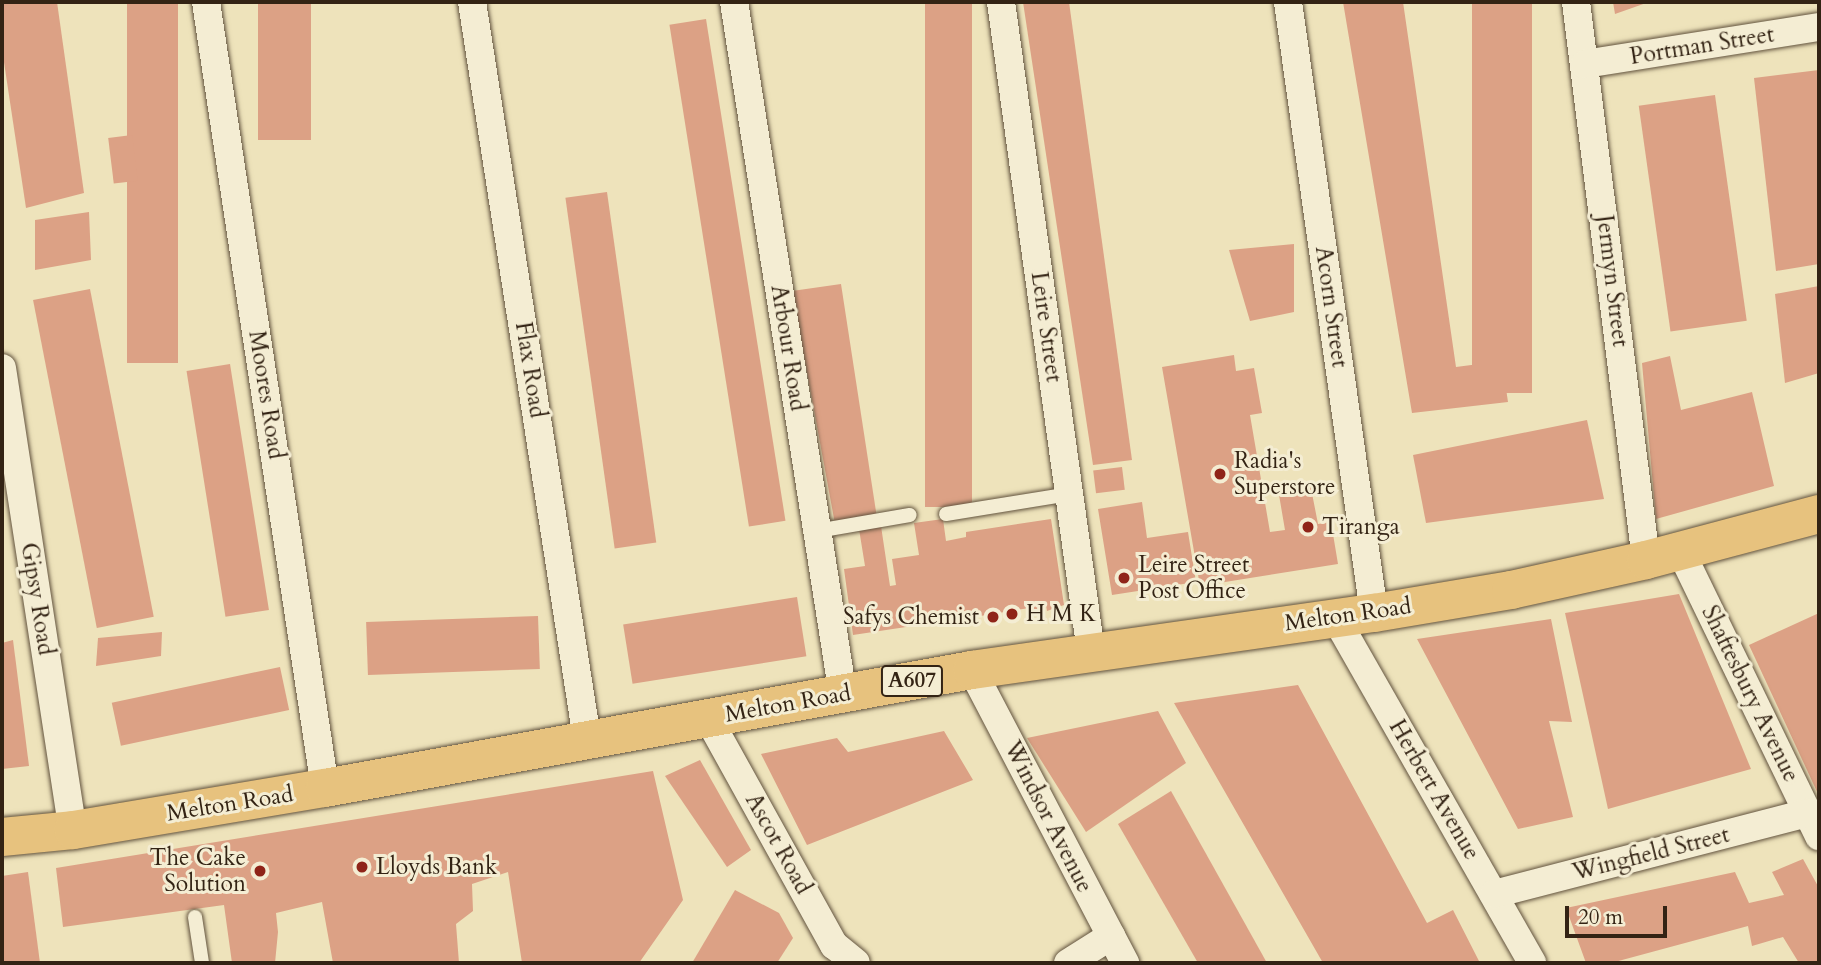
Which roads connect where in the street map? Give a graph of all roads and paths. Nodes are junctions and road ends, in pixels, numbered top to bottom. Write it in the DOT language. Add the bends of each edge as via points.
graph roads {
  1 [pos="206,2"];
  2 [pos="472,2"];
  3 [pos="734,2"];
  4 [pos="1001,2"];
  5 [pos="1288,2"];
  6 [pos="1576,2"];
  7 [pos="1819,27"];
  8 [pos="1585,64"];
  9 [pos="2,368"];
  10 [pos="1070,494"];
  11 [pos="946,514"];
  12 [pos="1819,514"];
  13 [pos="910,515"];
  14 [pos="817,531"];
  15 [pos="1664,556"];
  16 [pos="1374,613"];
  17 [pos="1335,617"];
  18 [pos="1091,652"];
  19 [pos="972,670"];
  20 [pos="843,695"];
  21 [pos="708,718"];
  22 [pos="587,739"];
  23 [pos="326,788"];
  24 [pos="1814,825"];
  25 [pos="73,830"];
  26 [pos="2,837"];
  27 [pos="1494,894"];
  28 [pos="195,917"];
  29 [pos="1111,936"];
  30 [pos="828,954"];
  31 [pos="202,963"];
  32 [pos="856,963"];
  33 [pos="1068,963"];
  34 [pos="1125,963"];
  35 [pos="1532,963"];
  1 -- 23 [label="street, Moores Road"];
  2 -- 22 [label="street, Flax Road"];
  3 -- 14 [label="street, Arbour Road"];
  4 -- 10 [label="street, Leire Street"];
  5 -- 16 [label="street, Acorn Street"];
  6 -- 8 [label="street, Jermyn Street"];
  7 -- 8 [label="street, Portman Street"];
  8 -- 15 [label="street, Jermyn Street"];
  9 -- 25 [label="street, Gipsy Road"];
  10 -- 11 [label="lane"];
  10 -- 18 [label="street, Leire Street"];
  12 -- 15 [label="main road, Melton Road / A607"];
  13 -- 14 [label="lane"];
  14 -- 20 [label="street, Arbour Road"];
  15 -- 16 [label="main road, Melton Road / A607" via="1511,590"];
  15 -- 24 [label="street, Shaftesbury Avenue"];
  16 -- 17 [label="main road, Melton Road / A607"];
  17 -- 18 [label="main road, Melton Road / A607"];
  17 -- 27 [label="street, Herbert Avenue"];
  18 -- 19 [label="main road, Melton Road / A607"];
  19 -- 20 [label="main road, Melton Road / A607"];
  19 -- 29 [label="street, Windsor Avenue"];
  20 -- 21 [label="main road, Melton Road / A607"];
  21 -- 22 [label="main road, Melton Road / A607"];
  21 -- 30 [label="street, Ascot Road"];
  22 -- 23 [label="main road, Melton Road / A607"];
  23 -- 25 [label="main road, Melton Road / A607"];
  24 -- 27 [label="street, Wingfield Street"];
  25 -- 26 [label="main road, Melton Road / A607"];
  27 -- 35 [label="street, Herbert Avenue"];
  28 -- 31 [label="lane"];
  29 -- 33 [label="street"];
  29 -- 34 [label="street, Windsor Avenue"];
  30 -- 32 [label="street, Ascot Road"];
}
